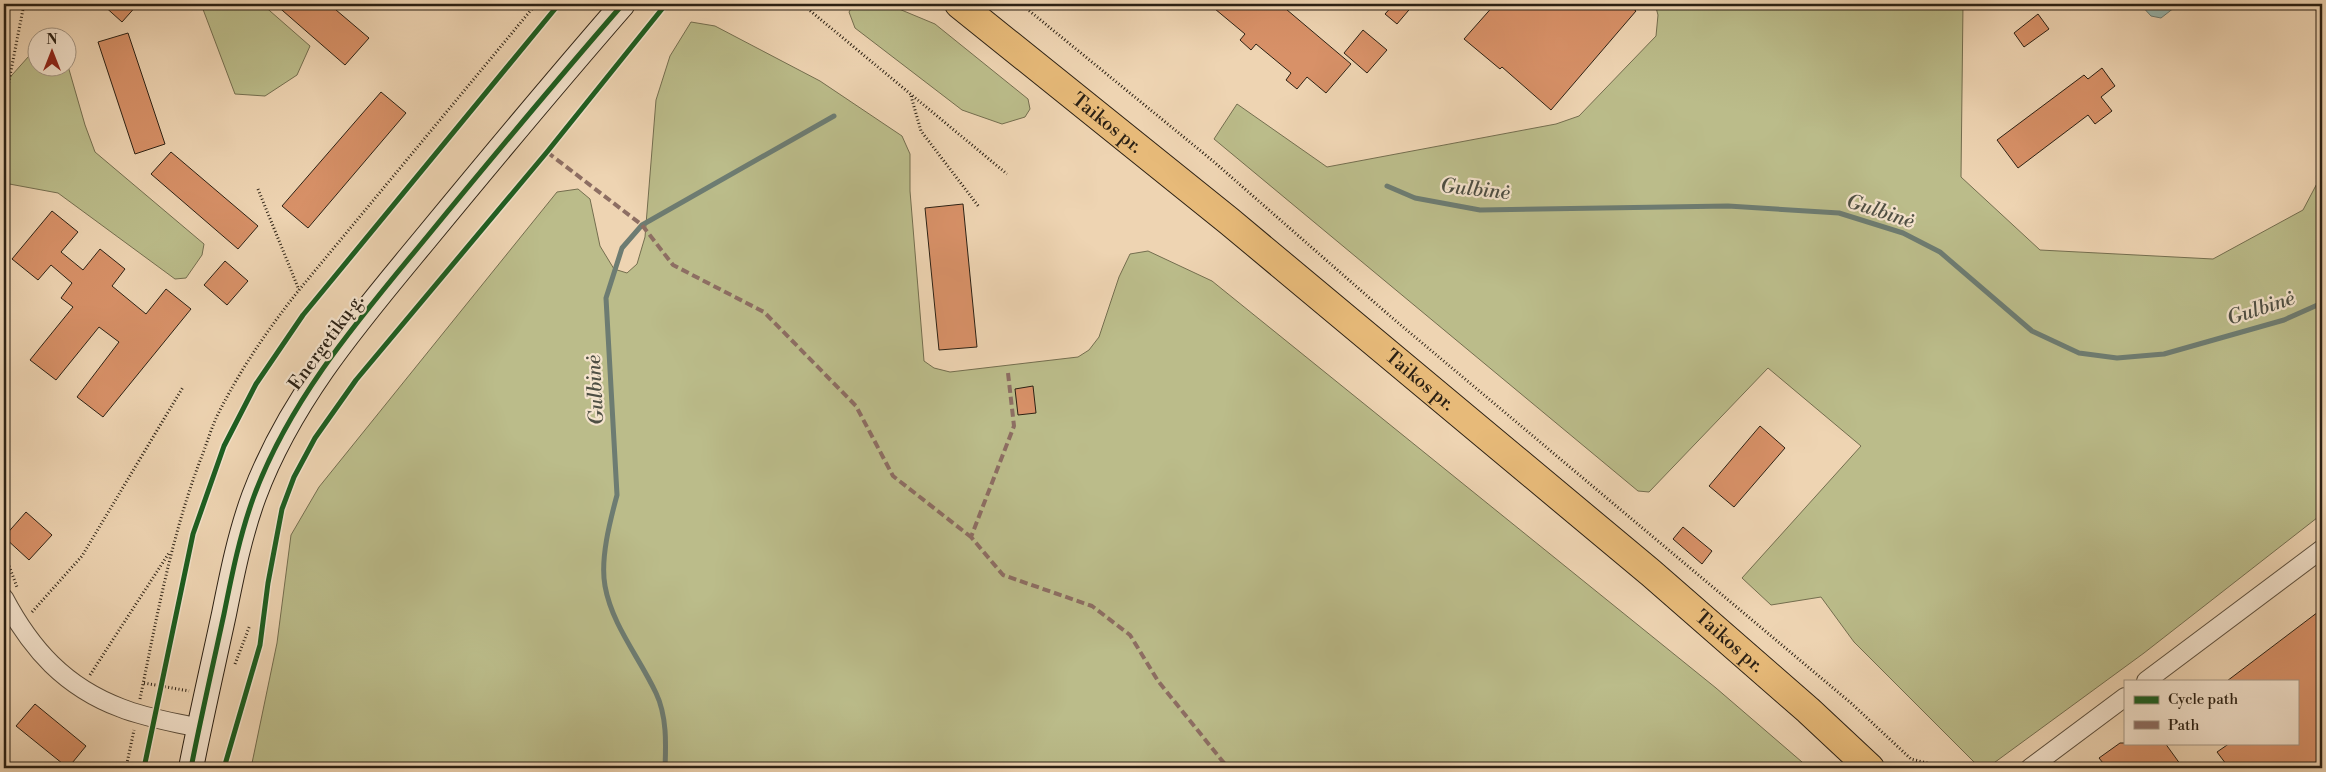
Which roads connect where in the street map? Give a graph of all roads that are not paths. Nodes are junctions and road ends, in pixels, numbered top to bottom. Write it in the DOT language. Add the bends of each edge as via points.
graph roads {
  1 [pos="623,4"];
  2 [pos="959,4"];
  3 [pos="2322,549"];
  4 [pos="12,596"];
  5 [pos="2147,680"];
  6 [pos="2124,698"];
  7 [pos="199,728"];
  8 [pos="192,768"];
  9 [pos="1870,768"];
  10 [pos="2030,768"];
  1 -- 7 [label="street, Energetikų g." via="524,118 354,326 290,420 254,496 239,544"];
  2 -- 9 [label="main road, Taikos pr." via="1229,222 1651,573"];
  3 -- 5 [label="street"];
  4 -- 7 [label="street" via="18,625 38,652 67,680 94,696 147,707"];
  6 -- 10 [label="street"];
  7 -- 8 [label="street, Energetikų g."];
}
